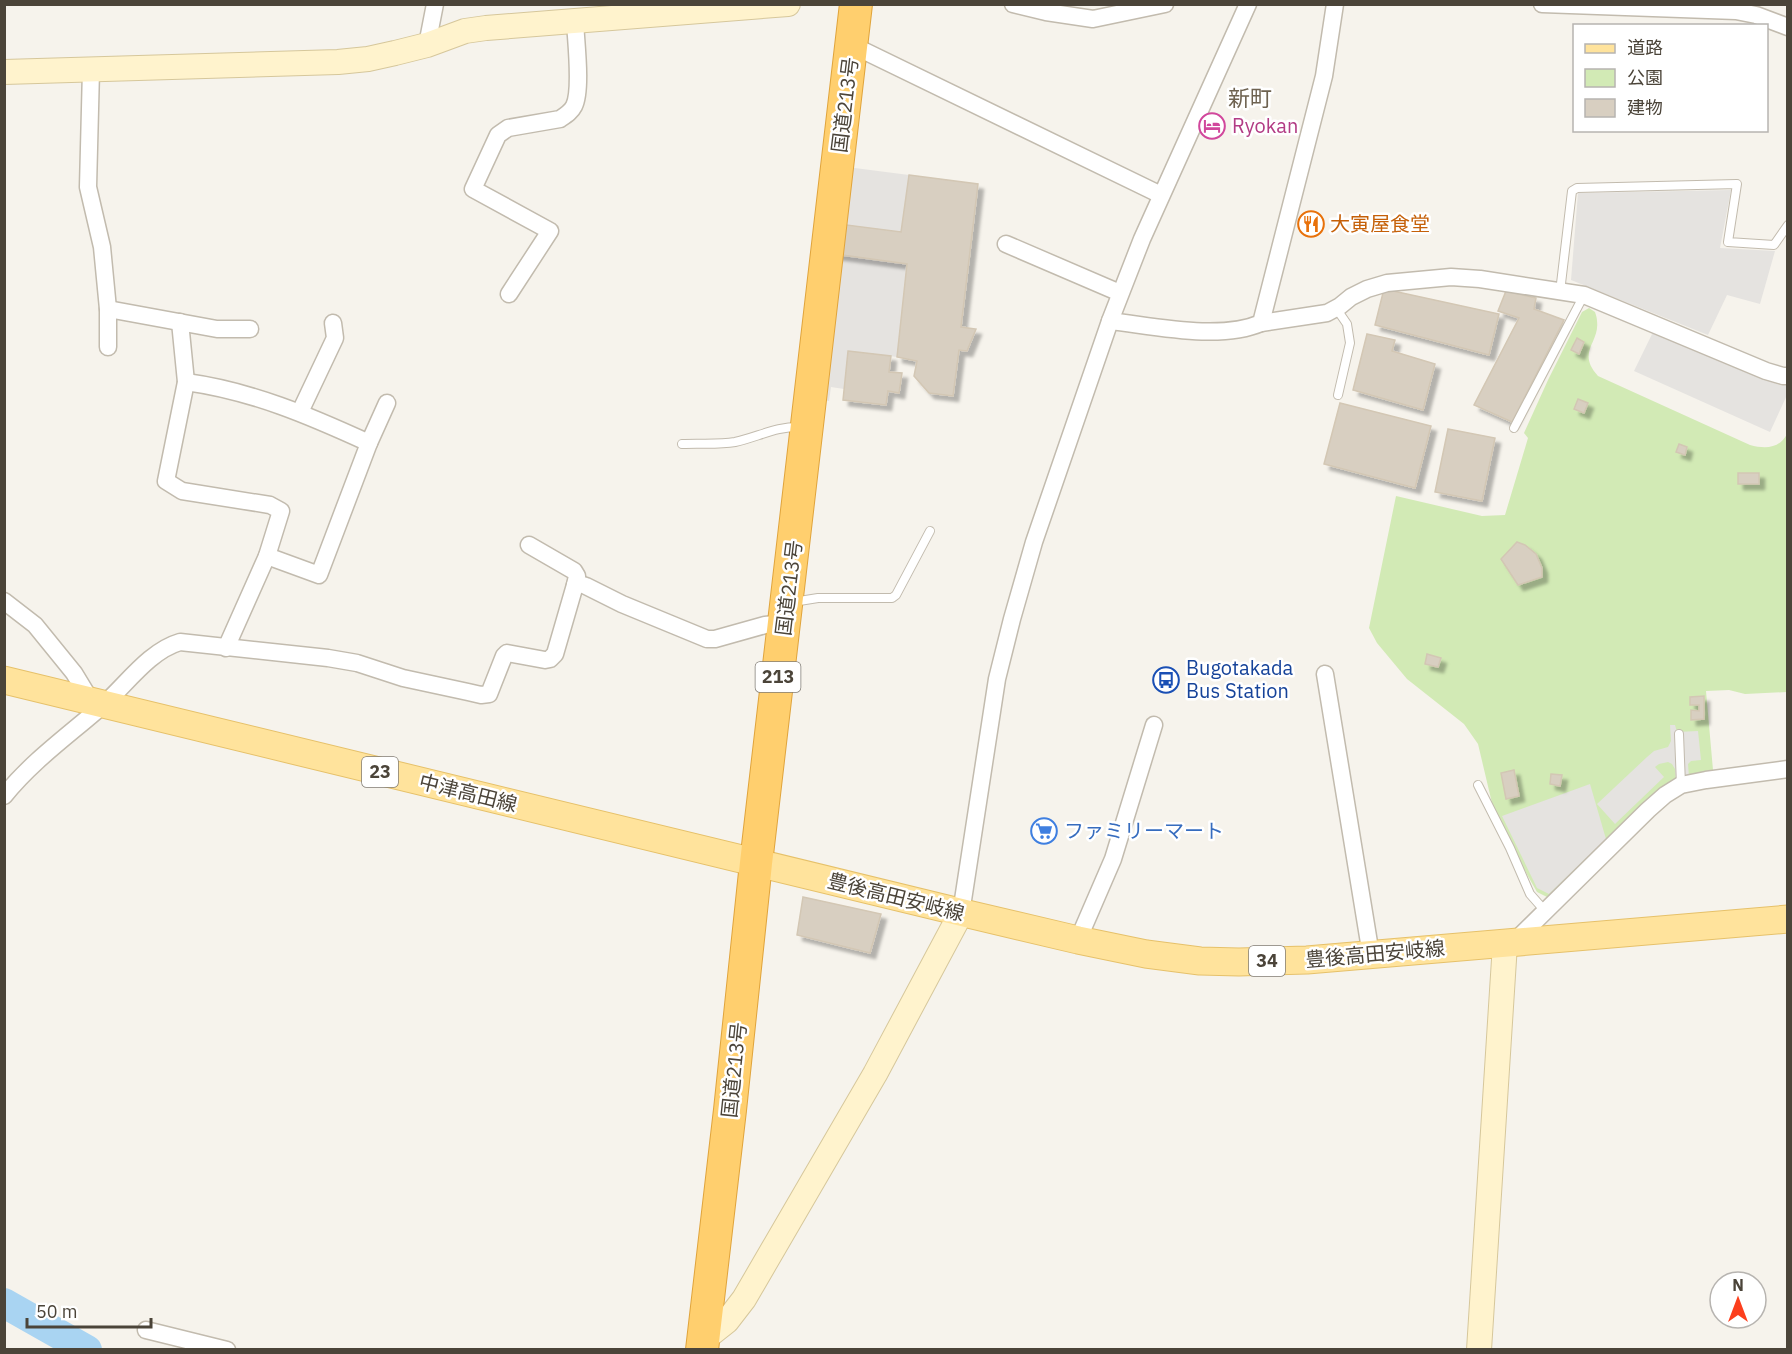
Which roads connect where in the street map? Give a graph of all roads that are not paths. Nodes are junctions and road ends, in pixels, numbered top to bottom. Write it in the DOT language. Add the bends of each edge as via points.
graph roads {
  1 [pos="435,4"];
  2 [pos="788,4"];
  3 [pos="856,4"];
  4 [pos="1013,4"];
  5 [pos="1165,4"];
  6 [pos="1248,4"];
  7 [pos="1335,4"];
  8 [pos="1542,4"];
  9 [pos="1047,8"];
  10 [pos="575,22"];
  11 [pos="1788,27"];
  12 [pos="427,45"];
  13 [pos="852,45"];
  14 [pos="91,70"];
  15 [pos="4,72"];
  16 [pos="1161,195"];
  17 [pos="1788,225"];
  18 [pos="1006,244"];
  19 [pos="1560,292"];
  20 [pos="509,294"];
  21 [pos="1120,294"];
  22 [pos="1584,295"];
  23 [pos="1336,308"];
  24 [pos="108,309"];
  25 [pos="1110,321"];
  26 [pos="180,322"];
  27 [pos="333,323"];
  28 [pos="1260,323"];
  29 [pos="250,329"];
  30 [pos="108,346"];
  31 [pos="1788,376"];
  32 [pos="186,382"];
  33 [pos="1338,395"];
  34 [pos="387,403"];
  35 [pos="300,412"];
  36 [pos="807,427"];
  37 [pos="1514,428"];
  38 [pos="369,443"];
  39 [pos="682,444"];
  40 [pos="930,531"];
  41 [pos="529,545"];
  42 [pos="267,556"];
  43 [pos="575,585"];
  44 [pos="4,601"];
  45 [pos="786,613"];
  46 [pos="226,648"];
  47 [pos="1325,674"];
  48 [pos="4,680"];
  49 [pos="98,703"];
  50 [pos="1154,725"];
  51 [pos="1679,734"];
  52 [pos="1788,769"];
  53 [pos="1478,785"];
  54 [pos="1681,785"];
  55 [pos="4,796"];
  56 [pos="756,863"];
  57 [pos="1545,911"];
  58 [pos="961,912"];
  59 [pos="1788,920"];
  60 [pos="1078,940"];
  61 [pos="1509,943"];
  62 [pos="1371,955"];
  63 [pos="146,1330"];
  64 [pos="702,1345"];
  65 [pos="227,1350"];
  66 [pos="1479,1350"];
  1 -- 12 [label="street"];
  2 -- 10 [label="street"];
  3 -- 13 [label="highway, 国道213号 / 213"];
  4 -- 9 [label="street"];
  5 -- 9 [label="street" via="1093,19"];
  6 -- 16 [label="street"];
  7 -- 28 [label="street" via="1324,76"];
  8 -- 11 [label="street" via="1736,11"];
  10 -- 12 [label="street" via="465,31"];
  10 -- 20 [label="street" via="577,90 573,108 560,119 508,128 498,135 473,189 550,231"];
  12 -- 14 [label="street" via="338,62"];
  13 -- 16 [label="street"];
  13 -- 36 [label="highway, 国道213号 / 213"];
  14 -- 15 [label="street"];
  14 -- 24 [label="street" via="88,187 102,247"];
  16 -- 21 [label="street"];
  17 -- 19 [label="lane" via="1774,244 1728,242 1737,184 1577,188 1572,191"];
  18 -- 21 [label="street"];
  19 -- 22 [label="street"];
  19 -- 23 [label="street" via="1480,279 1433,278 1366,289"];
  21 -- 25 [label="street"];
  22 -- 31 [label="street" via="1766,371"];
  22 -- 37 [label="lane"];
  23 -- 28 [label="street"];
  23 -- 33 [label="lane" via="1347,324 1350,343"];
  24 -- 26 [label="street"];
  24 -- 30 [label="street"];
  25 -- 28 [label="street" via="1209,331 1242,330"];
  25 -- 58 [label="street" via="1034,542 1012,619 997,679"];
  26 -- 29 [label="street" via="217,329"];
  26 -- 32 [label="street"];
  27 -- 35 [label="street" via="335,338"];
  32 -- 35 [label="street" via="240,393"];
  32 -- 42 [label="street" via="166,481 182,491 270,505 282,511"];
  34 -- 38 [label="street"];
  35 -- 38 [label="street"];
  36 -- 39 [label="lane" via="773,430 735,442"];
  36 -- 45 [label="highway, 国道213号 / 213"];
  38 -- 42 [label="street" via="319,575"];
  40 -- 45 [label="lane" via="892,598 818,598"];
  41 -- 43 [label="street" via="574,571"];
  42 -- 46 [label="street"];
  43 -- 45 [label="street" via="586,586 707,639 765,625"];
  43 -- 46 [label="street" via="555,654 545,660 507,653 489,693 481,695 403,678 357,663"];
  44 -- 49 [label="street" via="35,625"];
  45 -- 56 [label="highway, 国道213号 / 213"];
  46 -- 49 [label="street" via="180,642 169,645"];
  47 -- 62 [label="street"];
  48 -- 49 [label="main road, 中津高田線 / 23"];
  49 -- 55 [label="street"];
  49 -- 56 [label="main road, 中津高田線 / 23"];
  50 -- 60 [label="street" via="1113,859"];
  51 -- 54 [label="lane"];
  52 -- 54 [label="street"];
  53 -- 57 [label="lane" via="1530,894"];
  54 -- 57 [label="street" via="1648,810"];
  56 -- 58 [label="main road, 豊後高田安岐線 / 34"];
  56 -- 64 [label="highway, 国道213号 / 213"];
  57 -- 61 [label="street"];
  58 -- 60 [label="main road, 豊後高田安岐線 / 34"];
  58 -- 64 [label="street" via="875,1074 744,1299"];
  59 -- 61 [label="main road, 豊後高田安岐線 / 34"];
  60 -- 62 [label="main road, 豊後高田安岐線 / 34" via="1200,961"];
  61 -- 62 [label="main road, 豊後高田安岐線 / 34"];
  61 -- 66 [label="street"];
  63 -- 65 [label="street"];
}
